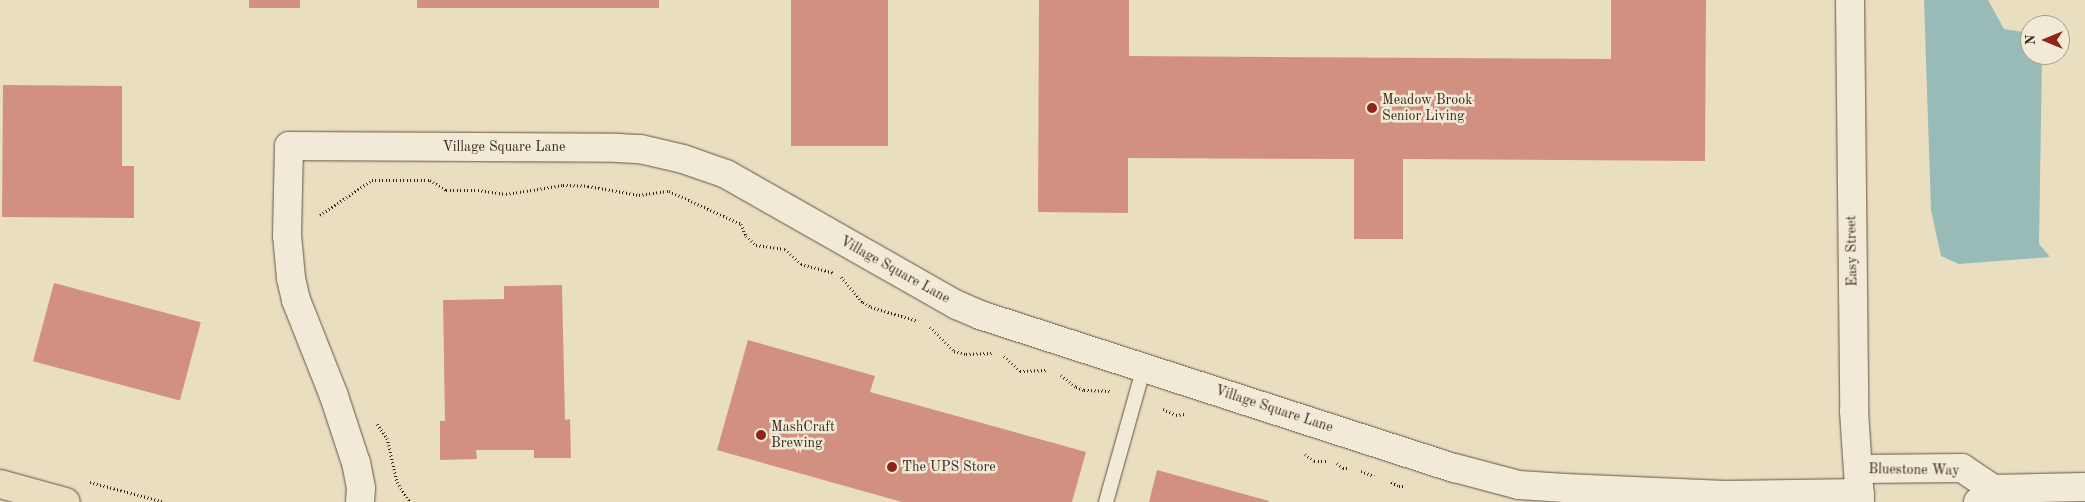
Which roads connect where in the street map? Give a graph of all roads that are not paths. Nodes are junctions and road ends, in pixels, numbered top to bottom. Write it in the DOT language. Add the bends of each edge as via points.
graph roads {
  1 [pos="1850,0"];
  2 [pos="1144,367"];
  3 [pos="0,484"];
  4 [pos="2085,487"];
  5 [pos="1860,488"];
  6 [pos="1985,495"];
  7 [pos="66,502"];
  8 [pos="360,502"];
  9 [pos="1106,502"];
  1 -- 5 [label="street, Easy Street" via="1854,411"];
  2 -- 5 [label="street, Village Square Lane" via="1455,468 1518,485 1725,495"];
  2 -- 8 [label="street, Village Square Lane" via="957,305 726,174 683,159 640,149 618,148 289,146 287,235 293,285 356,463"];
  2 -- 9 [label="lane"];
  3 -- 7 [label="main road"];
  4 -- 6 [label="street, Bluestone Way"];
  5 -- 6 [label="street, Bluestone Way" via="1962,468"];
}
